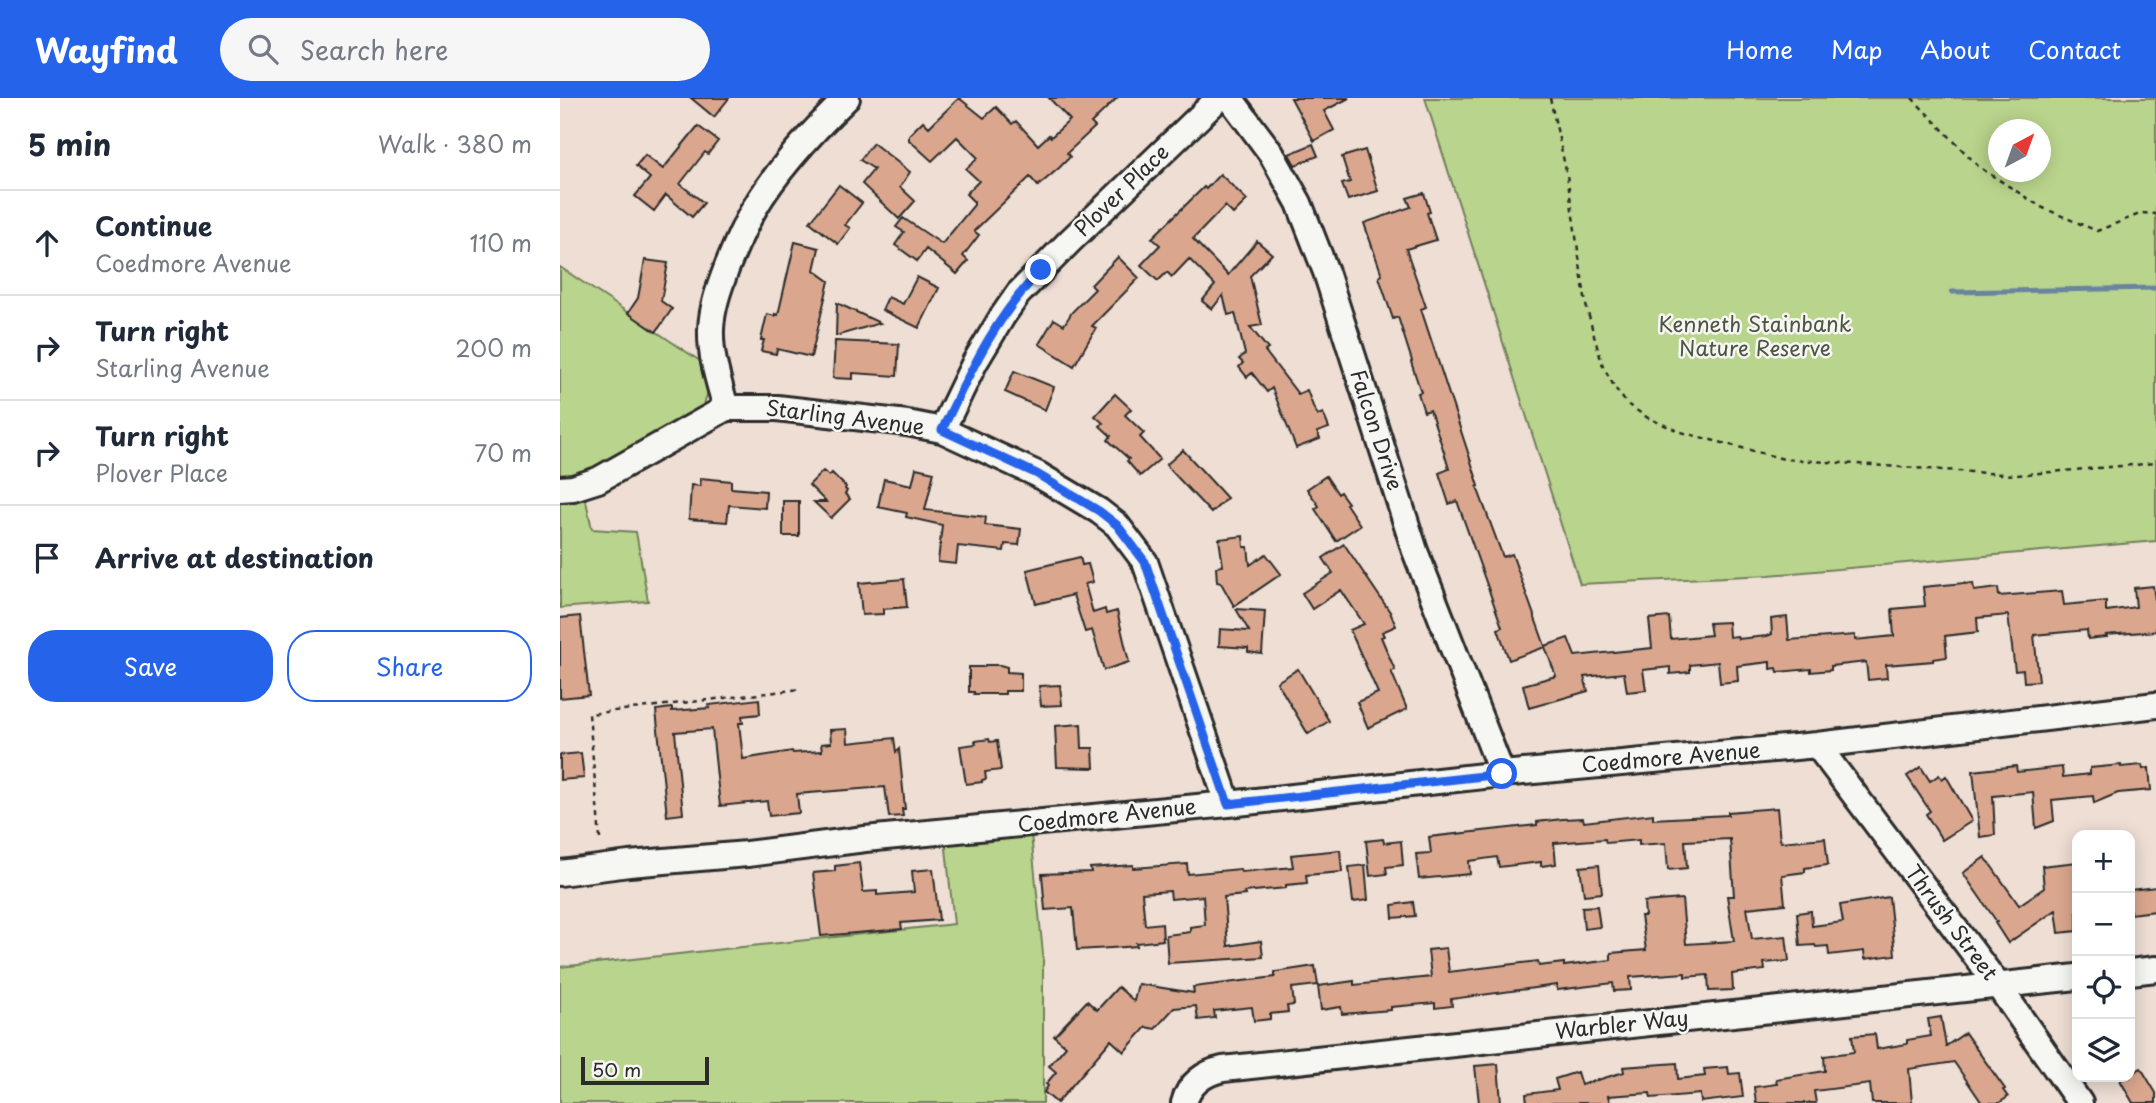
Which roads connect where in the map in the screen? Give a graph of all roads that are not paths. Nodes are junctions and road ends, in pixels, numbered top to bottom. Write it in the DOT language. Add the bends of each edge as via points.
graph roads {
  1 [pos="847,98"];
  2 [pos="1219,98"];
  3 [pos="1230,98"];
  4 [pos="726,408"];
  5 [pos="942,430"];
  6 [pos="560,489"];
  7 [pos="2156,705"];
  8 [pos="1817,745"];
  9 [pos="1502,774"];
  10 [pos="1228,804"];
  11 [pos="560,873"];
  12 [pos="2156,969"];
  13 [pos="2135,971"];
  14 [pos="2072,976"];
  15 [pos="1997,984"];
  16 [pos="1184,1103"];
  17 [pos="2080,1103"];
  1 -- 4 [label="street" via="755,207 715,297 711,345"];
  2 -- 5 [label="street, Plover Place" via="1018,294 975,362"];
  3 -- 9 [label="street, Falcon Drive" via="1271,153 1299,203 1326,272 1415,551"];
  4 -- 5 [label="street, Starling Avenue" via="777,408"];
  4 -- 6 [label="street, Starling Avenue" via="598,480"];
  5 -- 10 [label="street, Starling Avenue" via="1048,480 1099,511 1130,539 1145,562"];
  7 -- 8 [label="street, Coedmore Avenue"];
  8 -- 9 [label="street, Coedmore Avenue"];
  8 -- 15 [label="street, Thrush Street"];
  9 -- 10 [label="street, Coedmore Avenue"];
  10 -- 11 [label="street, Coedmore Avenue"];
  12 -- 13 [label="street"];
  14 -- 15 [label="street, Warbler Way"];
  15 -- 16 [label="street, Warbler Way" via="1223,1069 1198,1080"];
  15 -- 17 [label="street, Thrush Street"];
}
